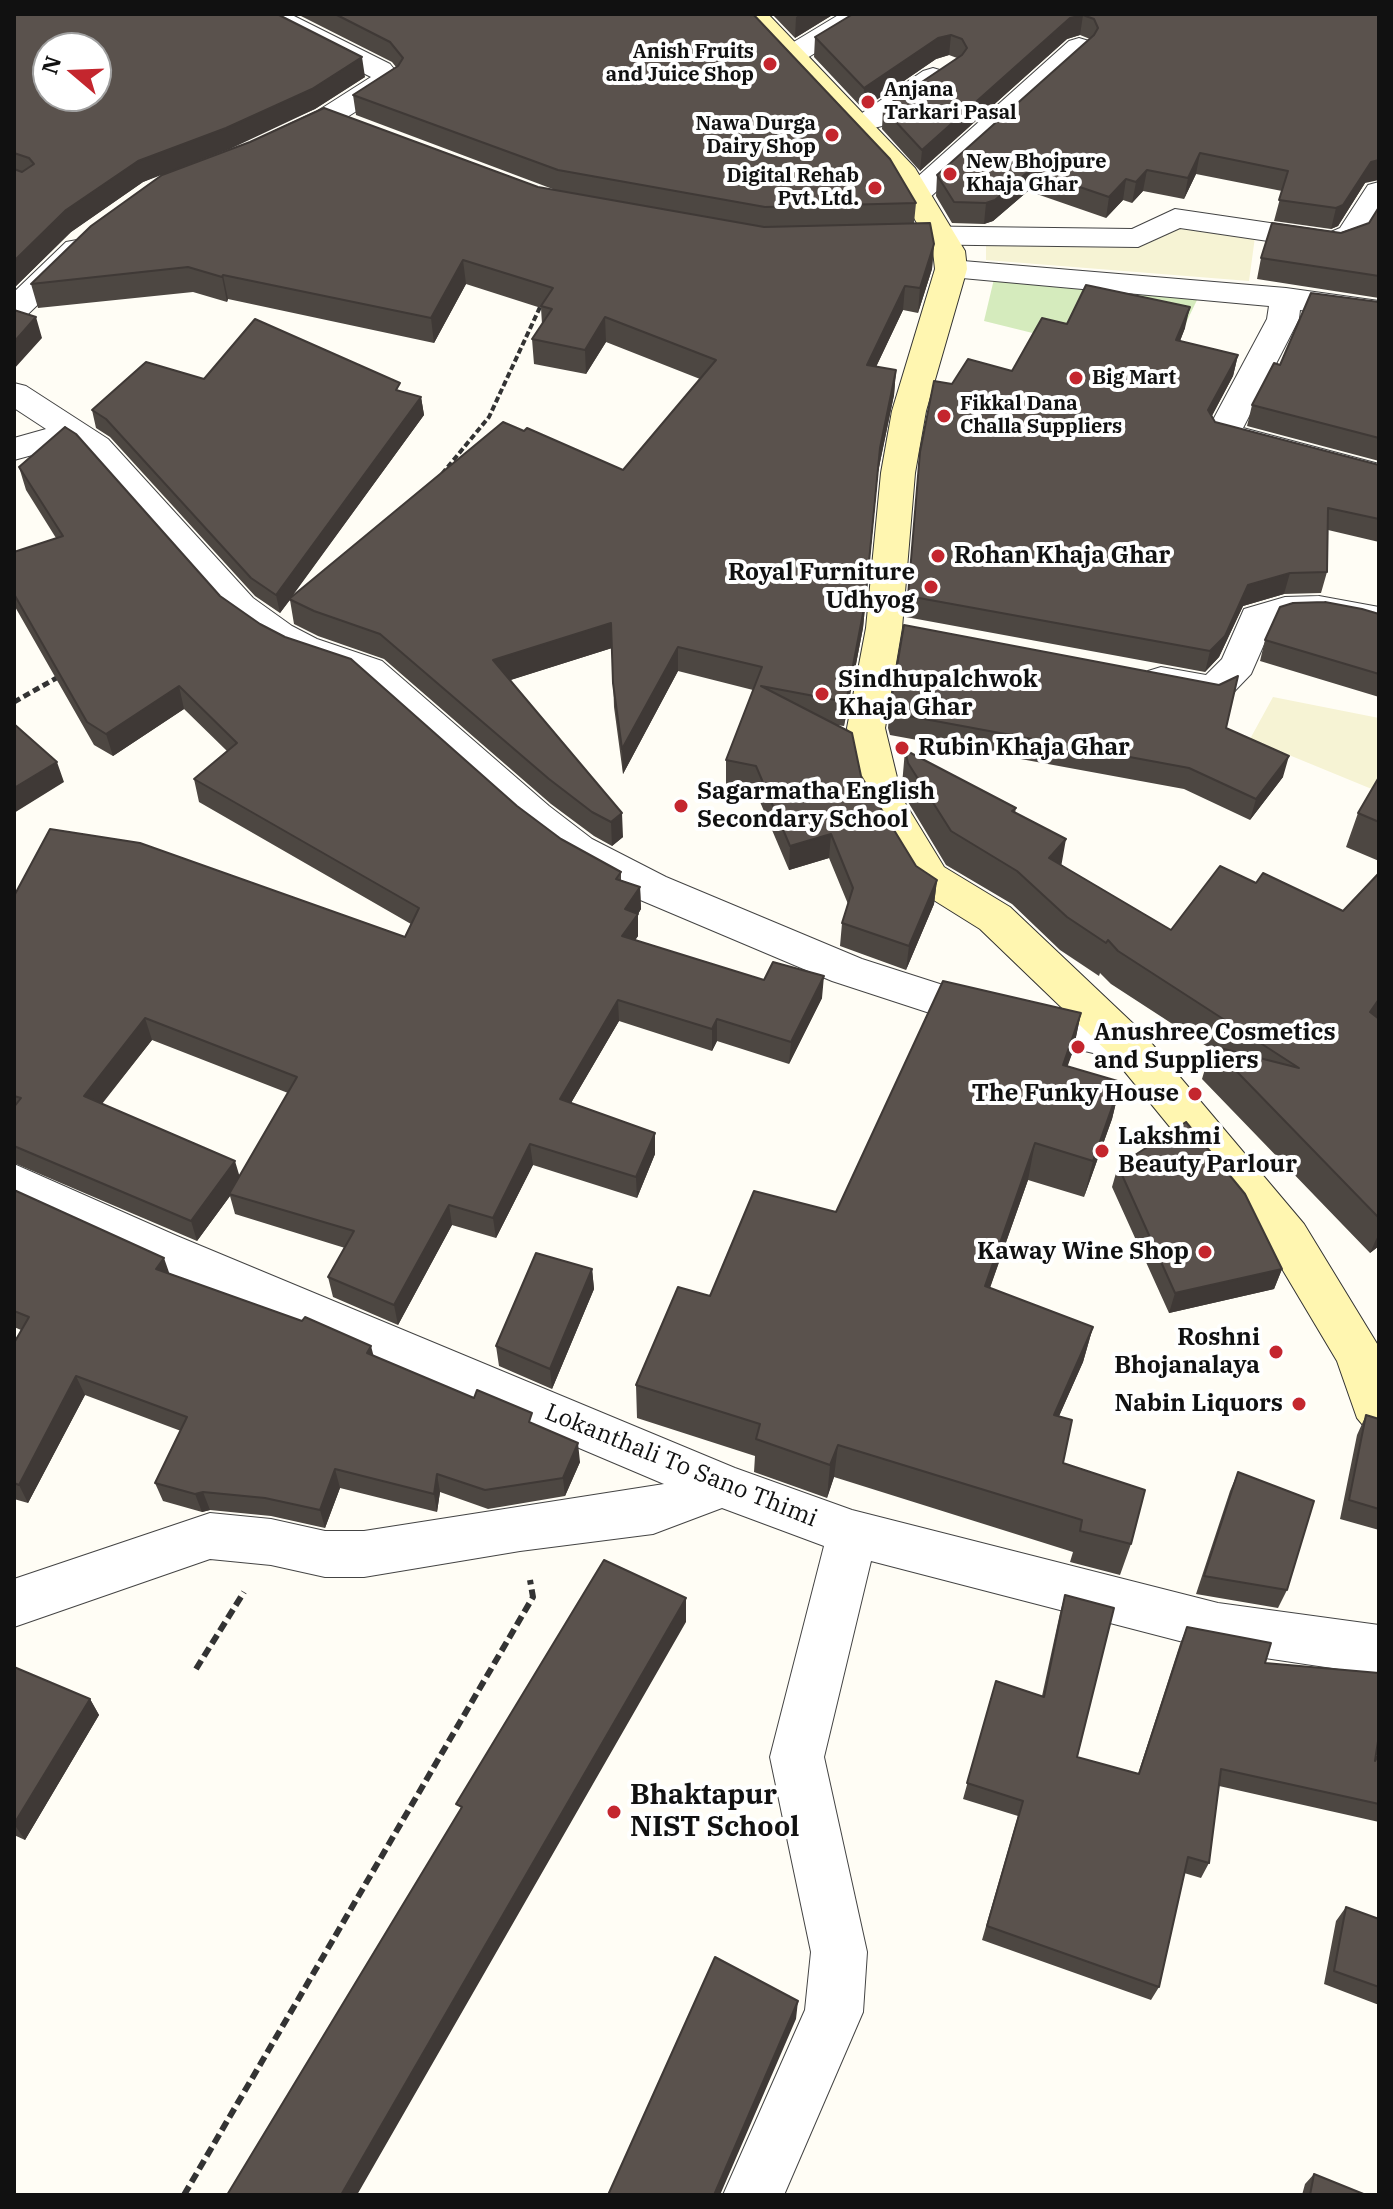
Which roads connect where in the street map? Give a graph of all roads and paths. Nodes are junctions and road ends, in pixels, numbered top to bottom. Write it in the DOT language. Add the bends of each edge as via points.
graph roads {
  1 [pos="268,14"];
  2 [pos="752,14"];
  3 [pos="860,14"];
  4 [pos="1079,47"];
  5 [pos="792,55"];
  6 [pos="948,67"];
  7 [pos="326,118"];
  8 [pos="858,123"];
  9 [pos="355,129"];
  10 [pos="256,151"];
  11 [pos="1379,191"];
  12 [pos="916,194"];
  13 [pos="1164,203"];
  14 [pos="94,234"];
  15 [pos="864,236"];
  16 [pos="1143,236"];
  17 [pos="946,252"];
  18 [pos="1286,298"];
  19 [pos="546,300"];
  20 [pos="14,310"];
  21 [pos="1379,311"];
  22 [pos="14,393"];
  23 [pos="76,432"];
  24 [pos="14,449"];
  25 [pos="1379,475"];
  26 [pos="437,483"];
  27 [pos="1379,619"];
  28 [pos="1125,673"];
  29 [pos="64,674"];
  30 [pos="14,702"];
  31 [pos="1127,1044"];
  32 [pos="14,1182"];
  33 [pos="1379,1409"];
  34 [pos="722,1486"];
  35 [pos="520,1528"];
  36 [pos="852,1533"];
  37 [pos="271,1542"];
  38 [pos="14,1603"];
  39 [pos="1379,1650"];
  40 [pos="196,1669"];
  41 [pos="184,2195"];
  42 [pos="753,2195"];
  1 -- 7 [label="street" via="380,70 388,79"];
  2 -- 5 [label="main road"];
  3 -- 5 [label="street"];
  4 -- 12 [label="street"];
  5 -- 8 [label="main road"];
  6 -- 8 [label="street" via="872,120"];
  7 -- 9 [label="street"];
  7 -- 10 [label="street"];
  8 -- 12 [label="main road"];
  11 -- 16 [label="street" via="1351,234 1336,242 1175,218"];
  12 -- 17 [label="main road"];
  13 -- 16 [label="street"];
  14 -- 20 [label="street"];
  15 -- 17 [label="street"];
  16 -- 17 [label="street"];
  17 -- 18 [label="street"];
  17 -- 31 [label="main road" via="898,473 899,631 866,728 882,799 930,878 995,918"];
  18 -- 21 [label="street"];
  18 -- 25 [label="street" via="1283,319 1223,433"];
  19 -- 26 [label="path" via="489,417"];
  22 -- 23 [label="street"];
  23 -- 24 [label="street"];
  23 -- 31 [label="street" via="96,447 240,607 304,648 369,670 578,849 652,888 847,970 945,1002"];
  27 -- 28 [label="street" via="1319,608 1285,609 1257,618 1238,665 1214,690"];
  29 -- 30 [label="path"];
  31 -- 33 [label="main road" via="1288,1238 1359,1355"];
  32 -- 34 [label="street, Lokanthali To Sano Thimi" via="161,1250"];
  34 -- 35 [label="street" via="653,1511"];
  34 -- 36 [label="street, Lokanthali To Sano Thimi"];
  35 -- 37 [label="street" via="364,1554 325,1554"];
  35 -- 41 [label="path" via="533,1597"];
  36 -- 39 [label="street, Lokanthali To Sano Thimi" via="1218,1627"];
  36 -- 42 [label="street" via="797,1757 839,1952 834,2012"];
  37 -- 38 [label="street" via="210,1536"];
  37 -- 40 [label="path"];
}
